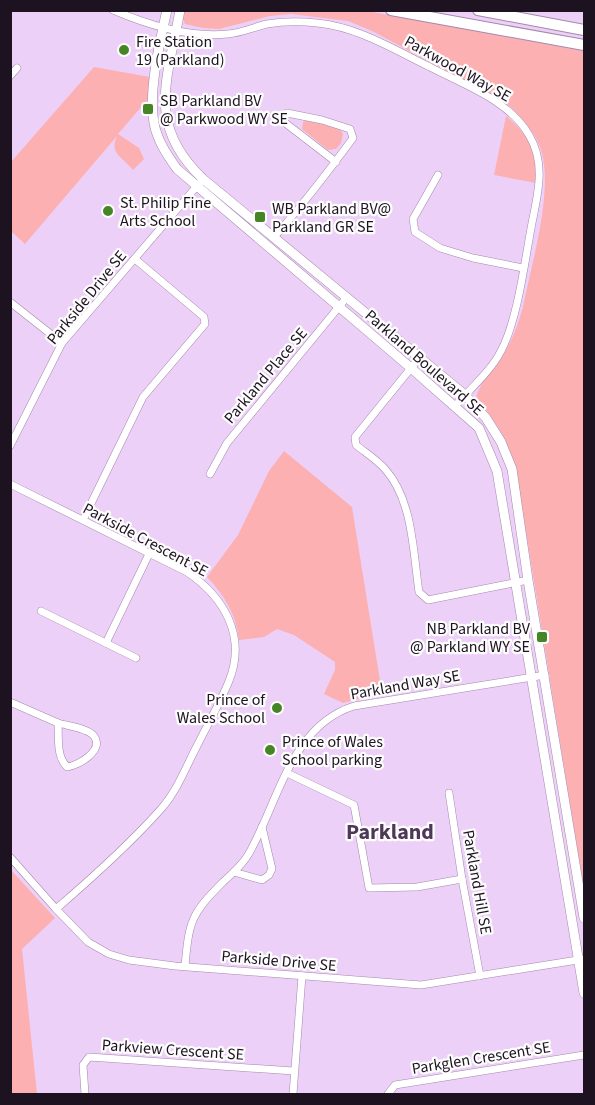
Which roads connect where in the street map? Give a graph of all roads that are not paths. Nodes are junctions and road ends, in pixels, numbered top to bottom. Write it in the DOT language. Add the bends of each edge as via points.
graph roads {
  1 [pos="113,10"];
  2 [pos="167,10"];
  3 [pos="180,10"];
  4 [pos="391,10"];
  5 [pos="478,10"];
  6 [pos="556,24"];
  7 [pos="585,25"];
  8 [pos="163,27"];
  9 [pos="177,30"];
  10 [pos="585,30"];
  11 [pos="585,45"];
  12 [pos="17,68"];
  13 [pos="10,76"];
  14 [pos="175,144"];
  15 [pos="163,149"];
  16 [pos="336,162"];
  17 [pos="438,175"];
  18 [pos="200,182"];
  19 [pos="274,237"];
  20 [pos="135,259"];
  21 [pos="524,268"];
  22 [pos="347,297"];
  23 [pos="10,302"];
  24 [pos="339,307"];
  25 [pos="62,343"];
  26 [pos="420,357"];
  27 [pos="411,368"];
  28 [pos="465,395"];
  29 [pos="455,406"];
  30 [pos="10,446"];
  31 [pos="210,474"];
  32 [pos="10,484"];
  33 [pos="83,520"];
  34 [pos="149,554"];
  35 [pos="528,580"];
  36 [pos="516,582"];
  37 [pos="41,611"];
  38 [pos="106,643"];
  39 [pos="136,658"];
  40 [pos="545,675"];
  41 [pos="531,676"];
  42 [pos="10,702"];
  43 [pos="58,723"];
  44 [pos="287,773"];
  45 [pos="449,794"];
  46 [pos="262,826"];
  47 [pos="10,857"];
  48 [pos="234,872"];
  49 [pos="462,879"];
  50 [pos="56,909"];
  51 [pos="585,918"];
  52 [pos="582,959"];
  53 [pos="184,966"];
  54 [pos="302,976"];
  55 [pos="480,976"];
  56 [pos="585,993"];
  57 [pos="585,1055"];
  58 [pos="294,1071"];
  59 [pos="85,1095"];
  60 [pos="293,1095"];
  61 [pos="388,1095"];
  1 -- 8 [label="street, Parkwood Way SE"];
  2 -- 8 [label="street, Parkland Boulevard SE"];
  3 -- 9 [label="street, Parkland Boulevard SE"];
  4 -- 11 [label="main road"];
  5 -- 6 [label="main road"];
  6 -- 7 [label="main road"];
  6 -- 10 [label="main road"];
  8 -- 9 [label="street, Parkwood Way SE"];
  8 -- 15 [label="street, Parkland Boulevard SE" via="152,104 154,125"];
  9 -- 14 [label="street, Parkland Boulevard SE" via="164,101 168,129"];
  9 -- 21 [label="street, Parkwood Way SE" via="229,34 294,21 339,26 392,47 498,103 518,119 530,136 539,166 539,187"];
  12 -- 13 [label="street"];
  14 -- 15 [label="street"];
  14 -- 18 [label="street, Parkland Boulevard SE"];
  15 -- 18 [label="street, Parkland Boulevard SE" via="177,169"];
  16 -- 16 [label="street" via="353,138 350,129 287,113 282,117"];
  16 -- 19 [label="street"];
  17 -- 21 [label="street" via="413,219 416,232 440,248"];
  18 -- 19 [label="street, Parkland Boulevard SE"];
  18 -- 20 [label="street, Parkside Drive SE"];
  18 -- 24 [label="street, Parkland Boulevard SE"];
  19 -- 22 [label="street, Parkland Boulevard SE"];
  20 -- 25 [label="street, Parkside Drive SE"];
  20 -- 33 [label="street" via="204,317 205,324 144,397"];
  21 -- 28 [label="street, Parkwood Way SE" via="501,352"];
  22 -- 24 [label="street, Parkland Place SE"];
  22 -- 26 [label="street, Parkland Boulevard SE"];
  23 -- 25 [label="street"];
  24 -- 27 [label="street, Parkland Boulevard SE"];
  24 -- 31 [label="street, Parkland Place SE" via="227,443"];
  25 -- 30 [label="street, Parkside Drive SE"];
  26 -- 27 [label="street"];
  26 -- 28 [label="street, Parkland Boulevard SE"];
  27 -- 29 [label="street, Parkland Boulevard SE"];
  27 -- 36 [label="street" via="355,436 356,445 385,469 401,493 419,592 428,600"];
  28 -- 29 [label="street, Parkwood Way SE"];
  28 -- 35 [label="street, Parkland Boulevard SE" via="491,426 512,469"];
  29 -- 36 [label="street, Parkland Boulevard SE" via="479,428 497,471"];
  32 -- 33 [label="street, Parkside Crescent SE"];
  33 -- 34 [label="street, Parkside Crescent SE"];
  34 -- 38 [label="street"];
  34 -- 50 [label="street, Parkside Crescent SE" via="202,582 225,609 235,640 230,680 162,808"];
  35 -- 36 [label="street"];
  35 -- 40 [label="street, Parkland Boulevard SE"];
  36 -- 41 [label="street, Parkland Boulevard SE"];
  37 -- 38 [label="street"];
  38 -- 39 [label="street"];
  40 -- 41 [label="street, Parkland Way SE"];
  40 -- 51 [label="street, Parkland Boulevard SE"];
  41 -- 44 [label="street, Parkland Way SE" via="342,709 312,730"];
  41 -- 52 [label="street, Parkland Boulevard SE"];
  42 -- 43 [label="street"];
  43 -- 43 [label="street" via="62,762 67,768 74,767 94,750 94,736"];
  44 -- 46 [label="street, Parkland Way SE"];
  44 -- 49 [label="street" via="354,805 369,888 417,887"];
  45 -- 49 [label="street, Parkland Hill SE"];
  46 -- 48 [label="street, Parkland Way SE" via="247,857"];
  46 -- 48 [label="street" via="272,869 269,875 262,880"];
  47 -- 50 [label="street, Parkside Drive SE"];
  48 -- 53 [label="street, Parkland Way SE" via="199,906 187,939"];
  49 -- 55 [label="street, Parkland Hill SE"];
  50 -- 53 [label="street, Parkside Drive SE" via="88,942 108,954"];
  52 -- 55 [label="street, Parkside Drive SE"];
  52 -- 56 [label="street, Parkland Boulevard SE"];
  53 -- 54 [label="street, Parkside Drive SE"];
  54 -- 55 [label="street, Parkside Drive SE" via="421,985"];
  54 -- 58 [label="street"];
  57 -- 61 [label="street, Parkglen Crescent SE" via="395,1085"];
  58 -- 59 [label="street, Parkview Crescent SE" via="89,1057 83,1065"];
  58 -- 60 [label="street"];
}
